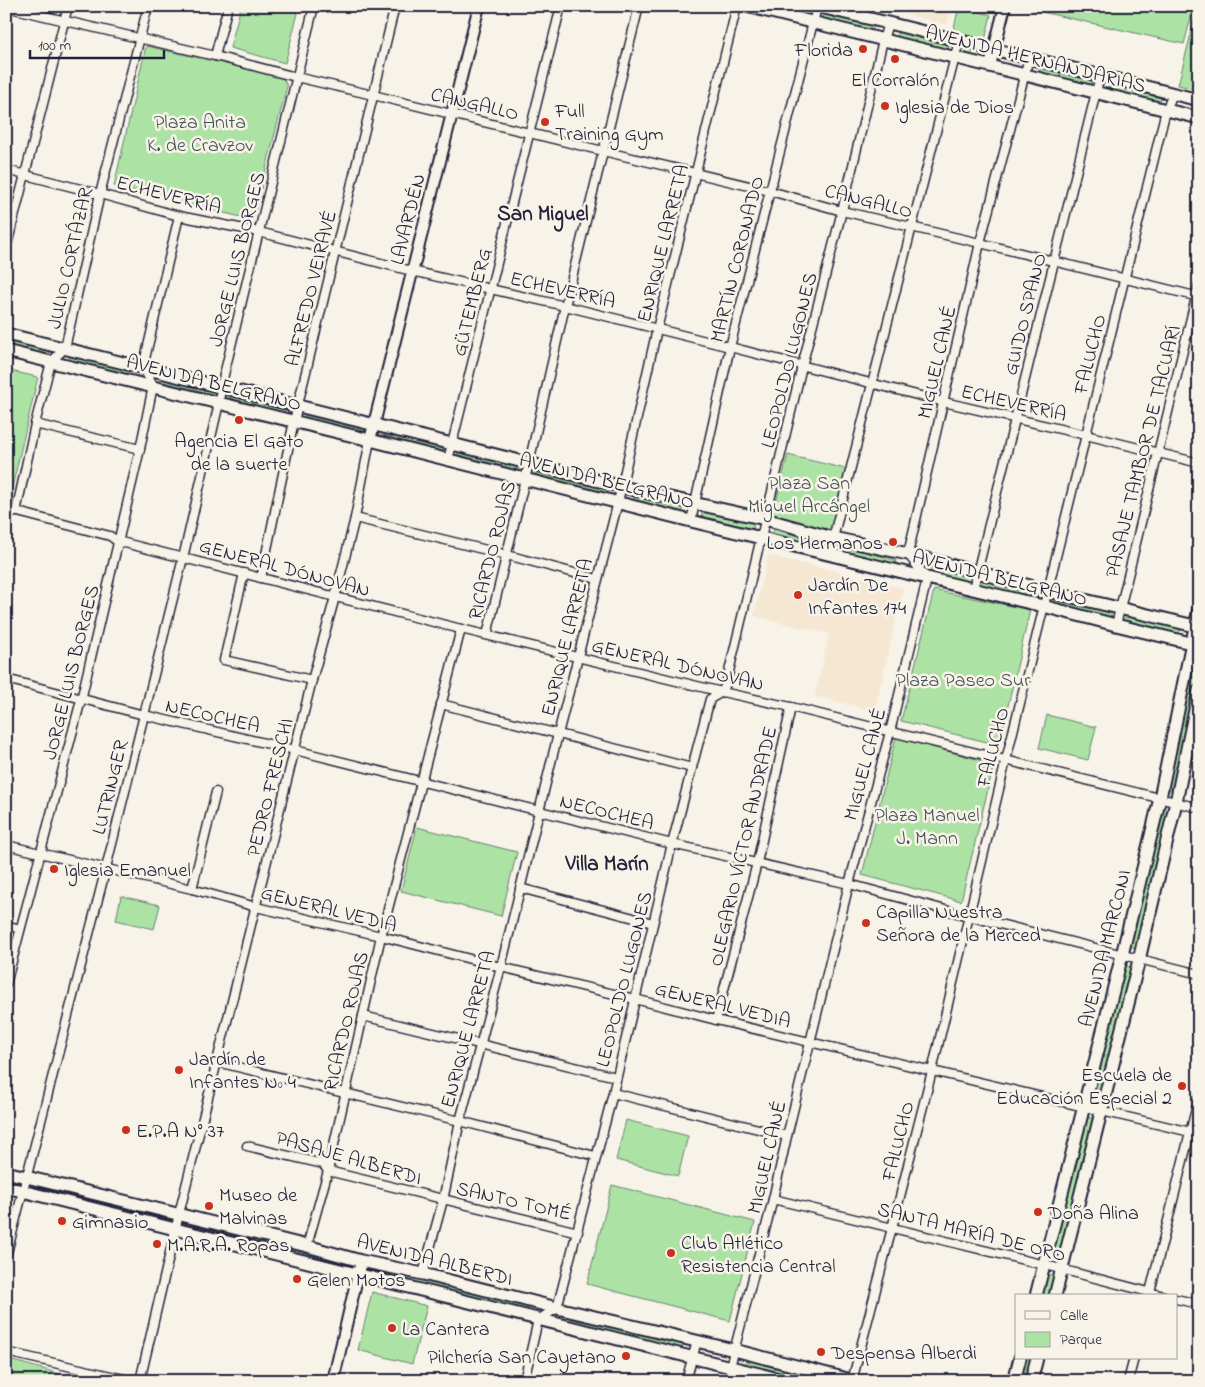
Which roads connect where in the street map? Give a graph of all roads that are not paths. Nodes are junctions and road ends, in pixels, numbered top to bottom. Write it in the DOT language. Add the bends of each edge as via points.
graph roads {
  1 [pos="68,6"];
  2 [pos="148,6"];
  3 [pos="228,6"];
  4 [pos="314,6"];
  5 [pos="395,6"];
  6 [pos="479,6"];
  7 [pos="561,6"];
  8 [pos="639,6"];
  9 [pos="737,6"];
  10 [pos="747,6"];
  11 [pos="817,6"];
  12 [pos="1004,6"];
  13 [pos="6,7"];
  14 [pos="64,20"];
  15 [pos="813,22"];
  16 [pos="888,23"];
  17 [pos="140,39"];
  18 [pos="883,40"];
  19 [pos="959,41"];
  20 [pos="994,50"];
  21 [pos="215,56"];
  22 [pos="955,57"];
  23 [pos="1029,58"];
  24 [pos="990,66"];
  25 [pos="1025,75"];
  26 [pos="1100,76"];
  27 [pos="296,77"];
  28 [pos="1096,92"];
  29 [pos="1172,94"];
  30 [pos="373,95"];
  31 [pos="1199,100"];
  32 [pos="1166,110"];
  33 [pos="452,115"];
  34 [pos="1199,118"];
  35 [pos="529,132"];
  36 [pos="603,151"];
  37 [pos="6,170"];
  38 [pos="696,174"];
  39 [pos="25,175"];
  40 [pos="770,191"];
  41 [pos="100,194"];
  42 [pos="842,211"];
  43 [pos="179,216"];
  44 [pos="912,228"];
  45 [pos="259,232"];
  46 [pos="980,243"];
  47 [pos="6,249"];
  48 [pos="335,252"];
  49 [pos="1054,261"];
  50 [pos="412,271"];
  51 [pos="1124,279"];
  52 [pos="1199,285"];
  53 [pos="491,289"];
  54 [pos="1197,297"];
  55 [pos="565,306"];
  56 [pos="657,329"];
  57 [pos="6,334"];
  58 [pos="730,347"];
  59 [pos="65,348"];
  60 [pos="6,351"];
  61 [pos="51,362"];
  62 [pos="802,366"];
  63 [pos="143,367"];
  64 [pos="872,384"];
  65 [pos="153,386"];
  66 [pos="221,387"];
  67 [pos="944,402"];
  68 [pos="219,403"];
  69 [pos="298,406"];
  70 [pos="1016,419"];
  71 [pos="294,421"];
  72 [pos="35,424"];
  73 [pos="374,425"];
  74 [pos="1086,435"];
  75 [pos="370,440"];
  76 [pos="452,444"];
  77 [pos="140,449"];
  78 [pos="1157,453"];
  79 [pos="448,460"];
  80 [pos="529,463"];
  81 [pos="1199,463"];
  82 [pos="525,478"];
  83 [pos="622,486"];
  84 [pos="618,502"];
  85 [pos="695,504"];
  86 [pos="6,510"];
  87 [pos="16,512"];
  88 [pos="355,518"];
  89 [pos="765,519"];
  90 [pos="691,521"];
  91 [pos="762,537"];
  92 [pos="833,538"];
  93 [pos="118,541"];
  94 [pos="829,554"];
  95 [pos="908,554"];
  96 [pos="507,555"];
  97 [pos="183,558"];
  98 [pos="977,572"];
  99 [pos="244,573"];
  100 [pos="261,578"];
  101 [pos="597,579"];
  102 [pos="927,579"];
  103 [pos="973,589"];
  104 [pos="1047,590"];
  105 [pos="335,597"];
  106 [pos="1043,606"];
  107 [pos="1120,608"];
  108 [pos="1199,608"];
  109 [pos="1116,625"];
  110 [pos="1197,627"];
  111 [pos="461,629"];
  112 [pos="487,635"];
  113 [pos="1195,644"];
  114 [pos="578,658"];
  115 [pos="6,679"];
  116 [pos="312,680"];
  117 [pos="1199,690"];
  118 [pos="722,692"];
  119 [pos="81,700"];
  120 [pos="441,704"];
  121 [pos="791,707"];
  122 [pos="144,715"];
  123 [pos="890,732"];
  124 [pos="558,734"];
  125 [pos="295,750"];
  126 [pos="1006,760"];
  127 [pos="692,768"];
  128 [pos="420,781"];
  129 [pos="216,792"];
  130 [pos="1160,798"];
  131 [pos="1176,802"];
  132 [pos="1199,808"];
  133 [pos="538,810"];
  134 [pos="672,844"];
  135 [pos="6,845"];
  136 [pos="40,854"];
  137 [pos="757,863"];
  138 [pos="106,868"];
  139 [pos="850,884"];
  140 [pos="520,888"];
  141 [pos="192,890"];
  142 [pos="256,907"];
  143 [pos="968,916"];
  144 [pos="653,923"];
  145 [pos="6,925"];
  146 [pos="20,929"];
  147 [pos="380,936"];
  148 [pos="1122,955"];
  149 [pos="1139,960"];
  150 [pos="501,967"];
  151 [pos="1199,974"];
  152 [pos="6,984"];
  153 [pos="635,999"];
  154 [pos="363,1016"];
  155 [pos="716,1020"];
  156 [pos="810,1042"];
  157 [pos="481,1045"];
  158 [pos="217,1062"];
  159 [pos="932,1071"];
  160 [pos="616,1077"];
  161 [pos="345,1093"];
  162 [pos="613,1093"];
  163 [pos="1199,1097"];
  164 [pos="1084,1106"];
  165 [pos="1100,1110"];
  166 [pos="460,1121"];
  167 [pos="1190,1132"];
  168 [pos="1199,1134"];
  169 [pos="787,1136"];
  170 [pos="247,1146"];
  171 [pos="596,1156"];
  172 [pos="328,1171"];
  173 [pos="6,1172"];
  174 [pos="27,1177"];
  175 [pos="6,1187"];
  176 [pos="22,1192"];
  177 [pos="773,1199"];
  178 [pos="442,1200"];
  179 [pos="179,1214"];
  180 [pos="892,1228"];
  181 [pos="175,1229"];
  182 [pos="578,1232"];
  183 [pos="308,1246"];
  184 [pos="6,1257"];
  185 [pos="361,1261"];
  186 [pos="1044,1265"];
  187 [pos="1062,1269"];
  188 [pos="422,1274"];
  189 [pos="358,1275"];
  190 [pos="1037,1294"];
  191 [pos="1056,1294"];
  192 [pos="1150,1294"];
  193 [pos="1178,1299"];
  194 [pos="1199,1304"];
  195 [pos="557,1308"];
  196 [pos="538,1320"];
  197 [pos="696,1342"];
  198 [pos="734,1350"];
  199 [pos="6,1352"];
  200 [pos="692,1357"];
  201 [pos="1019,1360"];
  202 [pos="1036,1360"];
  203 [pos="1133,1360"];
  204 [pos="730,1367"];
  205 [pos="853,1380"];
  206 [pos="133,1381"];
  207 [pos="140,1381"];
  208 [pos="333,1381"];
  209 [pos="524,1381"];
  210 [pos="686,1381"];
  211 [pos="787,1381"];
  212 [pos="1014,1381"];
  213 [pos="1031,1381"];
  214 [pos="1128,1381"];
  1 -- 14 [label="street"];
  2 -- 17 [label="street, JULIO CORTÁZAR"];
  3 -- 21 [label="street"];
  4 -- 27 [label="street, JORGE LUIS BORGES"];
  5 -- 30 [label="street, ALFREDO VEIRAVÉ"];
  6 -- 33 [label="street, LAVARDÉN"];
  7 -- 35 [label="street, GÜTEMBERG"];
  8 -- 36 [label="street, RICARDO ROJAS"];
  9 -- 38 [label="street, ENRIQUE LARRETA"];
  10 -- 15 [label="main road, AVENIDA HERNANDARIAS"];
  11 -- 15 [label="street, MARTÍN CORONADO"];
  11 -- 16 [label="main road, AVENIDA HERNANDARIAS"];
  12 -- 20 [label="street"];
  13 -- 14 [label="street, CANGALLO"];
  14 -- 17 [label="street, CANGALLO"];
  14 -- 39 [label="street"];
  15 -- 18 [label="main road, AVENIDA HERNANDARIAS"];
  15 -- 40 [label="street, MARTÍN CORONADO"];
  16 -- 18 [label="street, LEOPOLDO LUGONES"];
  16 -- 19 [label="main road, AVENIDA HERNANDARIAS"];
  17 -- 21 [label="street, CANGALLO"];
  17 -- 41 [label="street, JULIO CORTÁZAR"];
  18 -- 22 [label="main road, AVENIDA HERNANDARIAS"];
  18 -- 42 [label="street, LEOPOLDO LUGONES"];
  19 -- 20 [label="main road, AVENIDA HERNANDARIAS"];
  19 -- 22 [label="street"];
  20 -- 23 [label="main road, AVENIDA HERNANDARIAS"];
  20 -- 24 [label="street"];
  21 -- 27 [label="street, CANGALLO"];
  22 -- 24 [label="main road, AVENIDA HERNANDARIAS"];
  22 -- 44 [label="street"];
  23 -- 25 [label="street, MIGUEL CANÉ"];
  23 -- 26 [label="main road, AVENIDA HERNANDARIAS"];
  24 -- 25 [label="main road, AVENIDA HERNANDARIAS"];
  25 -- 28 [label="main road, AVENIDA HERNANDARIAS"];
  25 -- 46 [label="street, MIGUEL CANÉ"];
  26 -- 28 [label="street, GUIDO SPANO"];
  26 -- 29 [label="main road, AVENIDA HERNANDARIAS"];
  27 -- 30 [label="street, CANGALLO"];
  27 -- 45 [label="street, JORGE LUIS BORGES"];
  28 -- 32 [label="main road, AVENIDA HERNANDARIAS"];
  28 -- 49 [label="street, GUIDO SPANO"];
  29 -- 31 [label="main road, AVENIDA HERNANDARIAS"];
  29 -- 32 [label="street, FALUCHO"];
  30 -- 33 [label="street, CANGALLO"];
  30 -- 48 [label="street, ALFREDO VEIRAVÉ"];
  32 -- 34 [label="main road, AVENIDA HERNANDARIAS"];
  32 -- 51 [label="street, FALUCHO"];
  33 -- 35 [label="street, CANGALLO"];
  33 -- 50 [label="street, LAVARDÉN"];
  35 -- 36 [label="street, CANGALLO"];
  35 -- 53 [label="street, GÜTEMBERG"];
  36 -- 38 [label="street, CANGALLO"];
  36 -- 55 [label="street, RICARDO ROJAS"];
  37 -- 39 [label="street, ECHEVERRÍA"];
  38 -- 40 [label="street, CANGALLO"];
  38 -- 56 [label="street, ENRIQUE LARRETA"];
  39 -- 41 [label="street, ECHEVERRÍA"];
  39 -- 47 [label="street"];
  40 -- 42 [label="street, CANGALLO"];
  40 -- 58 [label="street, MARTÍN CORONADO"];
  41 -- 43 [label="street, ECHEVERRÍA"];
  41 -- 59 [label="street, JULIO CORTÁZAR"];
  42 -- 44 [label="street, CANGALLO"];
  42 -- 62 [label="street, LEOPOLDO LUGONES"];
  43 -- 45 [label="street, ECHEVERRÍA"];
  43 -- 63 [label="street"];
  44 -- 46 [label="street, CANGALLO"];
  44 -- 64 [label="street"];
  45 -- 48 [label="street, ECHEVERRÍA"];
  45 -- 66 [label="street, JORGE LUIS BORGES"];
  46 -- 49 [label="street, CANGALLO"];
  46 -- 67 [label="street, MIGUEL CANÉ"];
  48 -- 50 [label="street, ECHEVERRÍA"];
  48 -- 69 [label="street, ALFREDO VEIRAVÉ"];
  49 -- 51 [label="street, CANGALLO"];
  49 -- 70 [label="street, GUIDO SPANO"];
  50 -- 53 [label="street, ECHEVERRÍA"];
  50 -- 73 [label="street, LAVARDÉN"];
  51 -- 54 [label="street, CANGALLO"];
  51 -- 74 [label="street, FALUCHO"];
  52 -- 54 [label="street, PASAJE TAMBOR DE TACUARÍ"];
  53 -- 55 [label="street, ECHEVERRÍA"];
  53 -- 76 [label="street, GÜTEMBERG"];
  54 -- 78 [label="street, PASAJE TAMBOR DE TACUARÍ"];
  55 -- 56 [label="street, ECHEVERRÍA"];
  55 -- 80 [label="street, RICARDO ROJAS"];
  56 -- 58 [label="street, ECHEVERRÍA"];
  56 -- 83 [label="street, ENRIQUE LARRETA"];
  57 -- 59 [label="main road, AVENIDA BELGRANO"];
  58 -- 62 [label="street, ECHEVERRÍA"];
  58 -- 85 [label="street, MARTÍN CORONADO"];
  59 -- 61 [label="street, JULIO CORTÁZAR"];
  59 -- 63 [label="main road, AVENIDA BELGRANO"];
  60 -- 61 [label="main road, AVENIDA BELGRANO"];
  61 -- 65 [label="main road, AVENIDA BELGRANO"];
  61 -- 72 [label="street"];
  62 -- 64 [label="street, ECHEVERRÍA"];
  62 -- 89 [label="street, LEOPOLDO LUGONES"];
  63 -- 65 [label="street"];
  63 -- 66 [label="main road, AVENIDA BELGRANO"];
  64 -- 67 [label="street, ECHEVERRÍA"];
  64 -- 92 [label="street"];
  65 -- 68 [label="main road, AVENIDA BELGRANO"];
  65 -- 77 [label="street, JORGE LUIS BORGES"];
  66 -- 68 [label="street, JORGE LUIS BORGES"];
  66 -- 69 [label="main road, AVENIDA BELGRANO"];
  67 -- 70 [label="street, ECHEVERRÍA"];
  67 -- 95 [label="street, MIGUEL CANÉ"];
  68 -- 71 [label="main road, AVENIDA BELGRANO"];
  68 -- 97 [label="street, LUTRINGER"];
  69 -- 71 [label="street, ALFREDO VEIRAVÉ"];
  69 -- 73 [label="main road, AVENIDA BELGRANO"];
  70 -- 74 [label="street, ECHEVERRÍA"];
  70 -- 98 [label="street, GUIDO SPANO"];
  71 -- 75 [label="main road, AVENIDA BELGRANO"];
  71 -- 100 [label="street, ALFREDO VEIRAVÉ"];
  72 -- 77 [label="street"];
  72 -- 87 [label="street"];
  73 -- 75 [label="street, LAVARDÉN"];
  73 -- 76 [label="main road, AVENIDA BELGRANO"];
  74 -- 78 [label="street, ECHEVERRÍA"];
  74 -- 104 [label="street, FALUCHO"];
  75 -- 79 [label="main road, AVENIDA BELGRANO"];
  75 -- 88 [label="street, PEDRO FRESCHI"];
  76 -- 79 [label="street, GÜTEMBERG"];
  76 -- 80 [label="main road, AVENIDA BELGRANO"];
  77 -- 93 [label="street, JORGE LUIS BORGES"];
  78 -- 81 [label="street, ECHEVERRÍA"];
  78 -- 107 [label="street, PASAJE TAMBOR DE TACUARÍ"];
  79 -- 82 [label="main road, AVENIDA BELGRANO"];
  80 -- 82 [label="street, RICARDO ROJAS"];
  80 -- 83 [label="main road, AVENIDA BELGRANO"];
  82 -- 84 [label="main road, AVENIDA BELGRANO"];
  82 -- 96 [label="street, RICARDO ROJAS"];
  83 -- 84 [label="street, ENRIQUE LARRETA"];
  83 -- 85 [label="main road, AVENIDA BELGRANO"];
  84 -- 90 [label="main road, AVENIDA BELGRANO"];
  84 -- 101 [label="street, ENRIQUE LARRETA"];
  85 -- 89 [label="main road, AVENIDA BELGRANO"];
  85 -- 90 [label="street, MARTÍN CORONADO"];
  86 -- 87 [label="street, GENERAL DÓNOVAN"];
  87 -- 93 [label="street, GENERAL DÓNOVAN" via="110,536"];
  88 -- 96 [label="street"];
  88 -- 105 [label="street, PEDRO FRESCHI"];
  89 -- 91 [label="street, LEOPOLDO LUGONES"];
  89 -- 92 [label="main road, AVENIDA BELGRANO"];
  90 -- 91 [label="main road, AVENIDA BELGRANO"];
  91 -- 94 [label="main road, AVENIDA BELGRANO"];
  91 -- 118 [label="street, LEOPOLDO LUGONES"];
  92 -- 94 [label="street"];
  92 -- 95 [label="main road, AVENIDA BELGRANO"];
  93 -- 97 [label="street, GENERAL DÓNOVAN"];
  93 -- 119 [label="street, JORGE LUIS BORGES"];
  94 -- 102 [label="main road, AVENIDA BELGRANO"];
  95 -- 98 [label="main road, AVENIDA BELGRANO"];
  95 -- 102 [label="street"];
  96 -- 101 [label="street"];
  96 -- 112 [label="street, RICARDO ROJAS"];
  97 -- 99 [label="street, GENERAL DÓNOVAN"];
  97 -- 122 [label="street, LUTRINGER"];
  98 -- 103 [label="street, GUIDO SPANO"];
  98 -- 104 [label="main road, AVENIDA BELGRANO"];
  99 -- 100 [label="street, GENERAL DÓNOVAN"];
  99 -- 116 [label="street" via="224,660"];
  100 -- 105 [label="street, GENERAL DÓNOVAN"];
  101 -- 114 [label="street, ENRIQUE LARRETA"];
  102 -- 103 [label="main road, AVENIDA BELGRANO"];
  102 -- 123 [label="street, MIGUEL CANÉ"];
  103 -- 106 [label="main road, AVENIDA BELGRANO"];
  104 -- 106 [label="street, FALUCHO"];
  104 -- 107 [label="main road, AVENIDA BELGRANO"];
  105 -- 111 [label="street, GENERAL DÓNOVAN"];
  105 -- 116 [label="street, PEDRO FRESCHI"];
  106 -- 109 [label="main road, AVENIDA BELGRANO"];
  106 -- 126 [label="street, FALUCHO"];
  107 -- 109 [label="street, PASAJE TAMBOR DE TACUARÍ"];
  107 -- 110 [label="main road, AVENIDA BELGRANO"];
  108 -- 110 [label="main road, AVENIDA MARCONI"];
  109 -- 113 [label="main road, AVENIDA BELGRANO"];
  110 -- 113 [label="main road, AVENIDA MARCONI"];
  111 -- 112 [label="street, GENERAL DÓNOVAN"];
  111 -- 120 [label="street, RICARDO ROJAS"];
  112 -- 114 [label="street, GENERAL DÓNOVAN"];
  113 -- 130 [label="main road, AVENIDA MARCONI"];
  114 -- 118 [label="street, GENERAL DÓNOVAN"];
  114 -- 124 [label="street, ENRIQUE LARRETA"];
  115 -- 119 [label="street, NECOCHEA"];
  116 -- 125 [label="street, PEDRO FRESCHI"];
  117 -- 131 [label="main road, AVENIDA MARCONI"];
  118 -- 121 [label="street, GENERAL DÓNOVAN"];
  118 -- 127 [label="street, LEOPOLDO LUGONES" via="710,699"];
  119 -- 122 [label="street, NECOCHEA"];
  119 -- 136 [label="street, JORGE LUIS BORGES"];
  120 -- 124 [label="street"];
  120 -- 128 [label="street, RICARDO ROJAS"];
  121 -- 123 [label="street, GENERAL DÓNOVAN"];
  121 -- 137 [label="street, OLEGARIO VÍCTOR ANDRADE"];
  122 -- 125 [label="street, NECOCHEA"];
  122 -- 138 [label="street, LUTRINGER"];
  123 -- 126 [label="street, GENERAL DÓNOVAN"];
  123 -- 139 [label="street, MIGUEL CANÉ"];
  124 -- 127 [label="street"];
  124 -- 133 [label="street, ENRIQUE LARRETA"];
  125 -- 128 [label="street, NECOCHEA"];
  125 -- 142 [label="street, PEDRO FRESCHI"];
  126 -- 130 [label="street, GENERAL DÓNOVAN"];
  126 -- 143 [label="street, FALUCHO"];
  127 -- 134 [label="street, LEOPOLDO LUGONES"];
  128 -- 133 [label="street, NECOCHEA"];
  128 -- 147 [label="street, RICARDO ROJAS"];
  129 -- 141 [label="street"];
  130 -- 131 [label="street, GENERAL DÓNOVAN"];
  130 -- 148 [label="main road, AVENIDA MARCONI"];
  131 -- 132 [label="street, GENERAL DÓNOVAN"];
  131 -- 149 [label="main road, AVENIDA MARCONI"];
  133 -- 134 [label="street, NECOCHEA"];
  133 -- 140 [label="street, ENRIQUE LARRETA"];
  134 -- 137 [label="street, NECOCHEA"];
  134 -- 144 [label="street, LEOPOLDO LUGONES"];
  135 -- 136 [label="street, GENERAL VEDIA"];
  136 -- 138 [label="street, GENERAL VEDIA"];
  136 -- 146 [label="street, JORGE LUIS BORGES"];
  137 -- 139 [label="street, NECOCHEA"];
  137 -- 155 [label="street, OLEGARIO VÍCTOR ANDRADE"];
  138 -- 141 [label="street, GENERAL VEDIA"];
  138 -- 174 [label="street, LUTRINGER"];
  139 -- 143 [label="street, NECOCHEA"];
  139 -- 156 [label="street, MIGUEL CANÉ"];
  140 -- 144 [label="street"];
  140 -- 150 [label="street, ENRIQUE LARRETA"];
  141 -- 142 [label="street, GENERAL VEDIA"];
  142 -- 147 [label="street, GENERAL VEDIA"];
  142 -- 158 [label="street, PEDRO FRESCHI"];
  143 -- 148 [label="street, NECOCHEA"];
  143 -- 159 [label="street, FALUCHO"];
  144 -- 153 [label="street, LEOPOLDO LUGONES"];
  145 -- 146 [label="street"];
  146 -- 152 [label="street, JORGE LUIS BORGES"];
  147 -- 150 [label="street, GENERAL VEDIA"];
  147 -- 154 [label="street, RICARDO ROJAS"];
  148 -- 149 [label="street, NECOCHEA"];
  148 -- 164 [label="main road, AVENIDA MARCONI"];
  149 -- 151 [label="street, NECOCHEA"];
  149 -- 165 [label="main road, AVENIDA MARCONI"];
  150 -- 153 [label="street, GENERAL VEDIA"];
  150 -- 157 [label="street, ENRIQUE LARRETA"];
  153 -- 155 [label="street, GENERAL VEDIA"];
  153 -- 160 [label="street, LEOPOLDO LUGONES"];
  154 -- 157 [label="street"];
  154 -- 161 [label="street, RICARDO ROJAS"];
  155 -- 156 [label="street, GENERAL VEDIA"];
  156 -- 159 [label="street, GENERAL VEDIA"];
  156 -- 169 [label="street, MIGUEL CANÉ"];
  157 -- 160 [label="street"];
  157 -- 166 [label="street, ENRIQUE LARRETA"];
  158 -- 161 [label="street"];
  158 -- 179 [label="street, PEDRO FRESCHI"];
  159 -- 164 [label="street, GENERAL VEDIA"];
  159 -- 180 [label="street, FALUCHO"];
  160 -- 162 [label="street, LEOPOLDO LUGONES"];
  161 -- 166 [label="street"];
  161 -- 172 [label="street, RICARDO ROJAS"];
  162 -- 169 [label="street"];
  162 -- 171 [label="street, LEOPOLDO LUGONES"];
  163 -- 167 [label="street"];
  164 -- 165 [label="street, GENERAL VEDIA"];
  164 -- 186 [label="main road, AVENIDA MARCONI"];
  165 -- 167 [label="street, GENERAL VEDIA"];
  165 -- 187 [label="main road, AVENIDA MARCONI"];
  166 -- 171 [label="street"];
  166 -- 178 [label="street, ENRIQUE LARRETA"];
  167 -- 168 [label="street, GENERAL VEDIA"];
  167 -- 192 [label="street"];
  169 -- 177 [label="street, MIGUEL CANÉ"];
  170 -- 172 [label="street, PASAJE ALBERDI" via="323,1164"];
  171 -- 182 [label="street, LEOPOLDO LUGONES"];
  172 -- 178 [label="street, PASAJE ALBERDI"];
  172 -- 183 [label="street, RICARDO ROJAS"];
  173 -- 174 [label="main road, AVENIDA ALBERDI"];
  174 -- 176 [label="street, LUTRINGER"];
  174 -- 179 [label="main road, AVENIDA ALBERDI"];
  175 -- 176 [label="main road, AVENIDA ALBERDI"];
  176 -- 181 [label="main road, AVENIDA ALBERDI"];
  176 -- 184 [label="street, LUTRINGER"];
  177 -- 180 [label="street, SANTA MARÍA DE ORO"];
  177 -- 198 [label="street, MIGUEL CANÉ"];
  178 -- 182 [label="street, SANTO TOMÉ"];
  178 -- 188 [label="street, ENRIQUE LARRETA"];
  179 -- 181 [label="street, PEDRO FRESCHI"];
  179 -- 183 [label="main road, AVENIDA ALBERDI"];
  180 -- 186 [label="street, SANTA MARÍA DE ORO"];
  180 -- 205 [label="street, FALUCHO"];
  181 -- 189 [label="main road, AVENIDA ALBERDI"];
  181 -- 207 [label="street, PEDRO FRESCHI"];
  182 -- 195 [label="street, LEOPOLDO LUGONES"];
  183 -- 185 [label="main road, AVENIDA ALBERDI"];
  185 -- 188 [label="main road, AVENIDA ALBERDI"];
  185 -- 189 [label="street"];
  186 -- 187 [label="street, SANTA MARÍA DE ORO"];
  186 -- 190 [label="main road, AVENIDA MARCONI"];
  187 -- 191 [label="main road, AVENIDA MARCONI"];
  187 -- 192 [label="street, SANTA MARÍA DE ORO"];
  188 -- 195 [label="main road, AVENIDA ALBERDI"];
  189 -- 196 [label="main road, AVENIDA ALBERDI"];
  189 -- 208 [label="street"];
  193 -- 194 [label="street"];
  195 -- 196 [label="street"];
  195 -- 197 [label="main road, AVENIDA ALBERDI"];
  196 -- 200 [label="main road, AVENIDA ALBERDI"];
  196 -- 209 [label="street"];
  197 -- 198 [label="main road, AVENIDA ALBERDI"];
  197 -- 200 [label="street"];
  198 -- 204 [label="street, MIGUEL CANÉ"];
  198 -- 205 [label="main road, AVENIDA ALBERDI"];
  199 -- 206 [label="street"];
  200 -- 204 [label="main road, AVENIDA ALBERDI"];
  200 -- 210 [label="street"];
  201 -- 212 [label="main road"];
  202 -- 213 [label="main road"];
  203 -- 214 [label="street"];
  204 -- 211 [label="main road, AVENIDA ALBERDI"];
}
